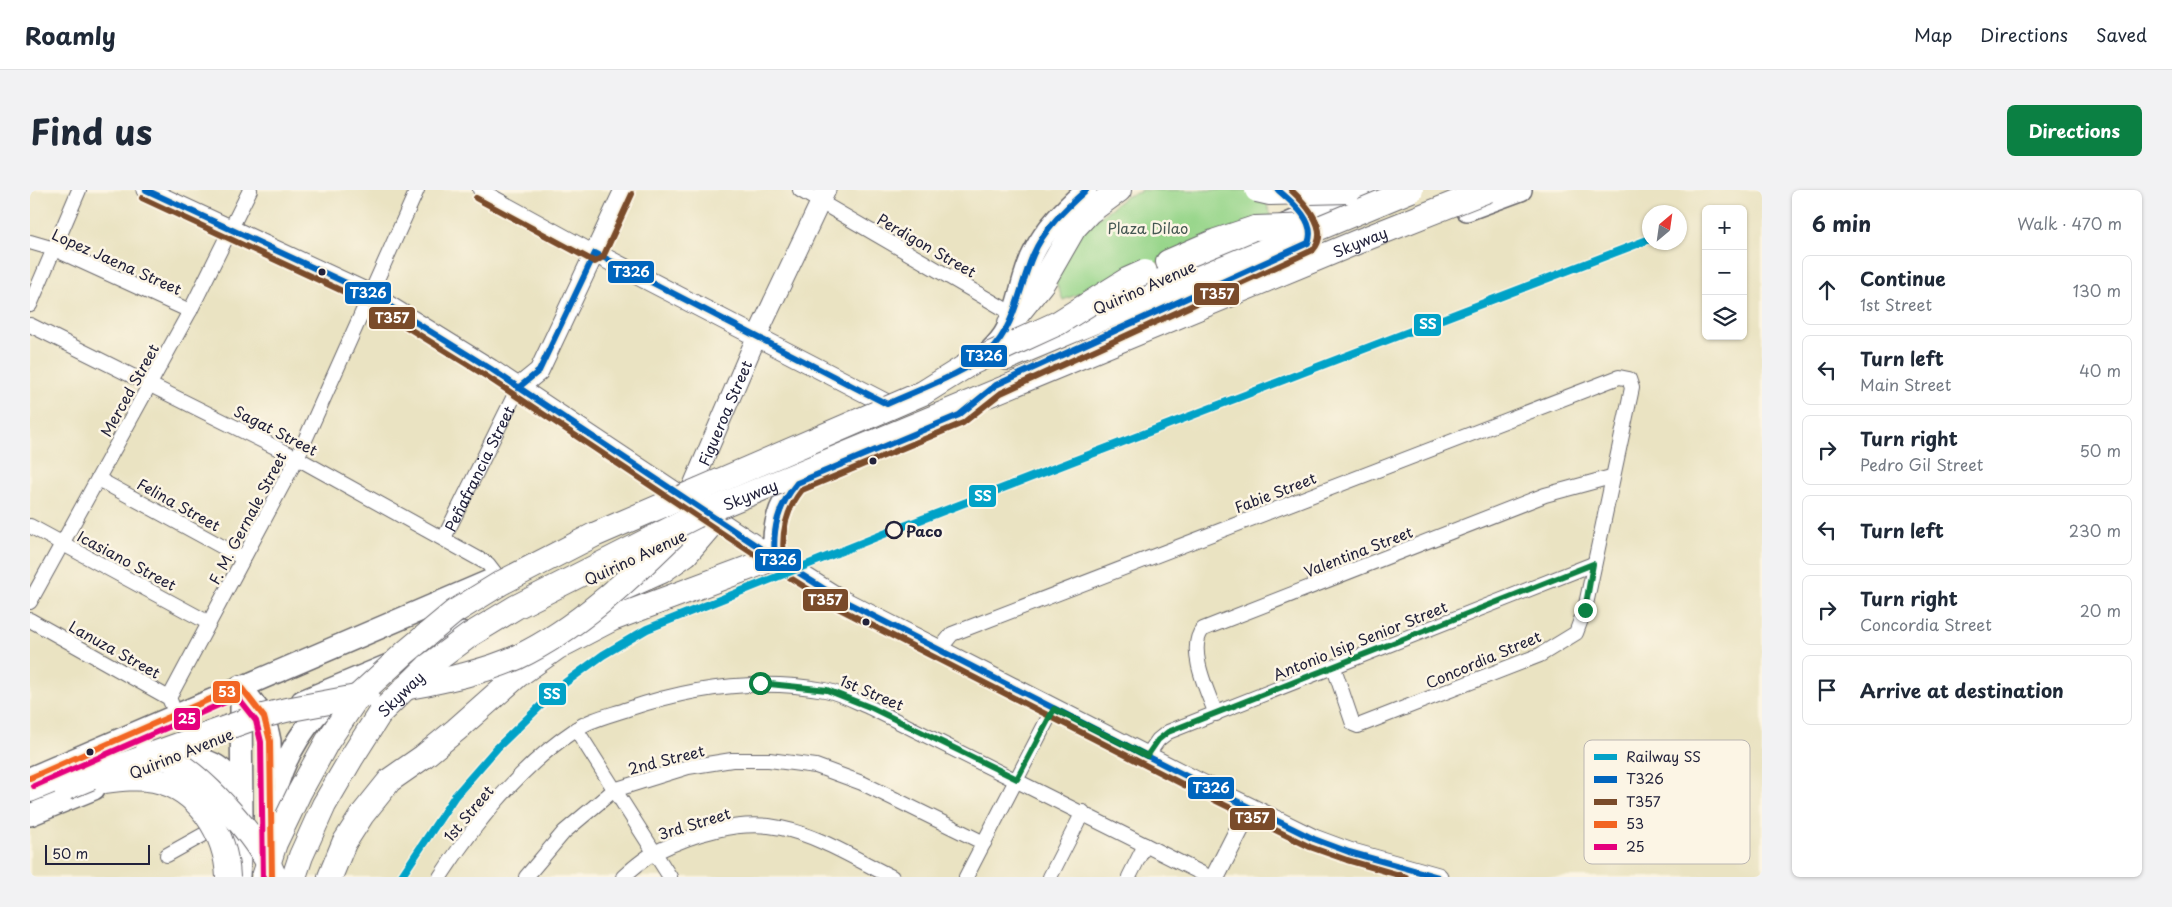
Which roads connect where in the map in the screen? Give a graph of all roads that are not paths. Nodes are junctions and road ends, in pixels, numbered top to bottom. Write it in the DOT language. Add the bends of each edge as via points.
graph roads {
  1 [pos="79,190"];
  2 [pos="146,190"];
  3 [pos="250,190"];
  4 [pos="417,190"];
  5 [pos="480,190"];
  6 [pos="624,190"];
  7 [pos="800,190"];
  8 [pos="1086,190"];
  9 [pos="1119,190"];
  10 [pos="1257,190"];
  11 [pos="1278,190"];
  12 [pos="1411,190"];
  13 [pos="1430,190"];
  14 [pos="1488,190"];
  15 [pos="1520,190"];
  16 [pos="1311,191"];
  17 [pos="1363,192"];
  18 [pos="823,196"];
  19 [pos="1304,217"];
  20 [pos="231,229"];
  21 [pos="1312,239"];
  22 [pos="30,242"];
  23 [pos="54,249"];
  24 [pos="594,253"];
  25 [pos="1168,262"];
  26 [pos="1319,266"];
  27 [pos="1144,272"];
  28 [pos="370,294"];
  29 [pos="30,305"];
  30 [pos="190,311"];
  31 [pos="1012,318"];
  32 [pos="30,325"];
  33 [pos="756,338"];
  34 [pos="985,356"];
  35 [pos="1629,379"];
  36 [pos="150,385"];
  37 [pos="518,388"];
  38 [pos="924,393"];
  39 [pos="887,404"];
  40 [pos="959,415"];
  41 [pos="297,458"];
  42 [pos="1611,477"];
  43 [pos="98,479"];
  44 [pos="797,483"];
  45 [pos="689,509"];
  46 [pos="716,519"];
  47 [pos="30,526"];
  48 [pos="444,538"];
  49 [pos="62,544"];
  50 [pos="243,558"];
  51 [pos="775,558"];
  52 [pos="1593,564"];
  53 [pos="498,577"];
  54 [pos="30,602"];
  55 [pos="30,620"];
  56 [pos="209,623"];
  57 [pos="939,650"];
  58 [pos="1334,668"];
  59 [pos="369,673"];
  60 [pos="517,676"];
  61 [pos="240,686"];
  62 [pos="173,706"];
  63 [pos="1054,709"];
  64 [pos="1216,714"];
  65 [pos="264,718"];
  66 [pos="242,728"];
  67 [pos="576,729"];
  68 [pos="1147,756"];
  69 [pos="171,757"];
  70 [pos="30,778"];
  71 [pos="1017,779"];
  72 [pos="66,788"];
  73 [pos="30,790"];
  74 [pos="614,790"];
  75 [pos="30,803"];
  76 [pos="242,804"];
  77 [pos="272,807"];
  78 [pos="1256,811"];
  79 [pos="1083,812"];
  80 [pos="30,815"];
  81 [pos="984,843"];
  82 [pos="241,844"];
  83 [pos="272,845"];
  84 [pos="1146,845"];
  85 [pos="654,852"];
  86 [pos="167,855"];
  87 [pos="228,877"];
  88 [pos="239,877"];
  89 [pos="264,877"];
  90 [pos="273,877"];
  91 [pos="294,877"];
  92 [pos="330,877"];
  93 [pos="440,877"];
  94 [pos="526,877"];
  95 [pos="623,877"];
  96 [pos="670,877"];
  97 [pos="892,877"];
  98 [pos="966,877"];
  99 [pos="1050,877"];
  100 [pos="1129,877"];
  101 [pos="1209,877"];
  102 [pos="1215,877"];
  103 [pos="1228,877"];
  104 [pos="1438,877"];
  1 -- 23 [label="street"];
  2 -- 20 [label="main road"];
  3 -- 20 [label="street, Merced Street"];
  4 -- 28 [label="street, F. M. Gernale Street"];
  5 -- 24 [label="street"];
  6 -- 24 [label="main road, Peñafrancia Street"];
  7 -- 18 [label="street, Perdigon Street"];
  8 -- 31 [label="main road, Quirino Avenue" via="1052,225 1034,252"];
  9 -- 31 [label="highway" via="1089,212 1074,228 1043,282"];
  10 -- 16 [label="highway, bridge" via="1270,193"];
  11 -- 19 [label="main road"];
  12 -- 38 [label="highway, Skyway, bridge"];
  13 -- 25 [label="highway, bridge" via="1350,220 1325,225 1255,228 1216,240"];
  14 -- 45 [label="highway, Skyway, bridge"];
  15 -- 26 [label="main road, Quirino Avenue"];
  16 -- 17 [label="highway, bridge"];
  17 -- 19 [label="main road, Quirino Avenue"];
  18 -- 31 [label="street, Perdigon Street"];
  18 -- 33 [label="main road, Figueroa Street"];
  19 -- 21 [label="main road"];
  19 -- 34 [label="main road, Quirino Avenue"];
  20 -- 28 [label="main road"];
  20 -- 30 [label="street, Merced Street"];
  21 -- 26 [label="main road"];
  21 -- 40 [label="main road" via="996,385"];
  22 -- 23 [label="street, Lopez Jaena Street"];
  23 -- 29 [label="street"];
  23 -- 30 [label="street, Lopez Jaena Street"];
  24 -- 33 [label="main road"];
  24 -- 37 [label="main road, Peñafrancia Street" via="539,371"];
  26 -- 40 [label="main road, Quirino Avenue"];
  27 -- 38 [label="highway, bridge" via="1058,323 971,363"];
  28 -- 37 [label="main road"];
  28 -- 41 [label="street, F. M. Gernale Street"];
  30 -- 36 [label="street, Merced Street"];
  31 -- 34 [label="main road, Quirino Avenue" via="999,342"];
  32 -- 36 [label="street, Sagat Street"];
  33 -- 39 [label="main road"];
  33 -- 45 [label="main road, Figueroa Street"];
  34 -- 39 [label="main road, Quirino Avenue" via="940,381"];
  35 -- 42 [label="street, Concordia Street" via="1632,388"];
  35 -- 57 [label="street, Fabie Street" via="1619,377 952,634"];
  36 -- 41 [label="street, Sagat Street"];
  36 -- 43 [label="street, Merced Street"];
  37 -- 45 [label="main road"];
  37 -- 48 [label="street, Peñafrancia Street"];
  38 -- 89 [label="highway, Skyway, bridge" via="594,534 454,612 358,696 327,742 299,793 275,843"];
  39 -- 45 [label="main road, Quirino Avenue"];
  40 -- 44 [label="main road, Quirino Avenue"];
  41 -- 48 [label="street, Sagat Street"];
  41 -- 50 [label="street, F. M. Gernale Street"];
  42 -- 52 [label="street, Concordia Street"];
  42 -- 64 [label="street, Valentina Street" via="1545,495 1203,629 1196,641 1200,671"];
  43 -- 49 [label="street, Merced Street"];
  43 -- 50 [label="street, Felina Street"];
  44 -- 46 [label="main road, Quirino Avenue"];
  44 -- 51 [label="main road" via="777,514 773,536"];
  45 -- 46 [label="main road"];
  45 -- 53 [label="main road, Quirino Avenue"];
  45 -- 72 [label="highway, bridge" via="632,576 566,629 518,656 466,676 248,720"];
  45 -- 91 [label="highway, Skyway, bridge" via="516,607 427,666 380,713 352,756 324,804"];
  46 -- 51 [label="main road"];
  46 -- 59 [label="main road, Quirino Avenue" via="541,601"];
  46 -- 60 [label="highway" via="686,554 662,571 594,601 566,618 544,639"];
  47 -- 49 [label="street, Icasiano Street"];
  48 -- 53 [label="street, Sagat Street" via="488,564"];
  49 -- 54 [label="street, Merced Street"];
  49 -- 56 [label="street, Icasiano Street"];
  50 -- 56 [label="street, F. M. Gernale Street"];
  51 -- 57 [label="main road" via="842,600"];
  51 -- 60 [label="highway" via="612,619 558,647"];
  52 -- 58 [label="street, Antonio Isip Senior Street"];
  52 -- 58 [label="street, Concordia Street" via="1585,610 1576,633 1540,656 1358,726 1353,724"];
  53 -- 61 [label="main road, Quirino Avenue"];
  55 -- 62 [label="street, Lanuza Street"];
  56 -- 62 [label="street, F. M. Gernale Street"];
  57 -- 63 [label="main road"];
  58 -- 64 [label="street, Antonio Isip Senior Street"];
  59 -- 65 [label="main road, Quirino Avenue"];
  59 -- 77 [label="main road" via="347,686 311,722 286,762"];
  60 -- 92 [label="highway" via="456,730 390,780 344,843"];
  61 -- 62 [label="main road, Quirino Avenue"];
  61 -- 65 [label="main road"];
  61 -- 66 [label="main road"];
  62 -- 70 [label="main road, Quirino Avenue"];
  63 -- 68 [label="main road"];
  63 -- 71 [label="street"];
  64 -- 68 [label="street, Antonio Isip Senior Street" via="1168,732"];
  65 -- 66 [label="main road, Quirino Avenue"];
  65 -- 77 [label="main road" via="270,741"];
  66 -- 69 [label="main road, Quirino Avenue"];
  66 -- 76 [label="main road"];
  67 -- 71 [label="street, 1st Street" via="670,695 709,688 760,683 827,690 872,708"];
  67 -- 74 [label="street"];
  67 -- 93 [label="street, 1st Street" via="539,758 485,814"];
  68 -- 78 [label="main road"];
  69 -- 76 [label="main road" via="189,756 218,766 232,779"];
  69 -- 80 [label="main road, Quirino Avenue"];
  71 -- 79 [label="street, 1st Street"];
  71 -- 81 [label="street"];
  72 -- 75 [label="highway"];
  72 -- 87 [label="highway, bridge" via="134,778 173,786 201,806 213,824 223,848"];
  73 -- 90 [label="highway, bridge" via="113,756 146,753 172,761 200,782 239,820"];
  74 -- 81 [label="street, 2nd Street" via="688,767 732,760 769,760 816,766 862,783"];
  74 -- 85 [label="street"];
  74 -- 94 [label="street, 2nd Street" via="564,832"];
  76 -- 82 [label="main road"];
  76 -- 86 [label="street"];
  77 -- 83 [label="main road"];
  78 -- 102 [label="main road"];
  78 -- 103 [label="main road"];
  78 -- 104 [label="main road" via="1349,852"];
  79 -- 84 [label="street, 1st Street"];
  79 -- 99 [label="street"];
  81 -- 98 [label="street"];
  82 -- 83 [label="main road"];
  82 -- 88 [label="main road"];
  83 -- 90 [label="main road"];
  84 -- 100 [label="street"];
  84 -- 101 [label="street, 1st Street"];
  85 -- 95 [label="street, 3rd Street"];
  85 -- 96 [label="street"];
  85 -- 97 [label="street, 3rd Street" via="741,825 781,828 817,841"];
}
